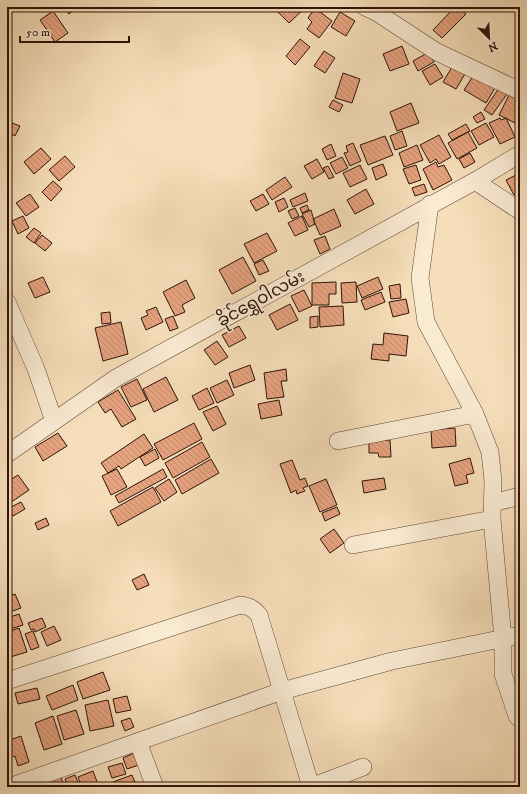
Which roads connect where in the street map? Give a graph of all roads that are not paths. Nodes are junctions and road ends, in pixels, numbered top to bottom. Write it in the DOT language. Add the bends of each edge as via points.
graph roads {
  1 [pos="365,7"];
  2 [pos="520,91"];
  3 [pos="520,154"];
  4 [pos="475,181"];
  5 [pos="430,204"];
  6 [pos="520,211"];
  7 [pos="7,302"];
  8 [pos="475,414"];
  9 [pos="54,421"];
  10 [pos="338,441"];
  11 [pos="7,454"];
  12 [pos="520,496"];
  13 [pos="492,511"];
  14 [pos="353,545"];
  15 [pos="520,635"];
  16 [pos="503,639"];
  17 [pos="7,681"];
  18 [pos="282,691"];
  19 [pos="520,720"];
  20 [pos="138,742"];
  21 [pos="363,767"];
  22 [pos="9,787"];
  23 [pos="154,787"];
  24 [pos="311,787"];
  1 -- 2 [label="street" via="438,52"];
  3 -- 4 [label="street, ခိုင်ရွှေဝါလမ်း"];
  4 -- 5 [label="street, ခိုင်ရွှေဝါလမ်း"];
  4 -- 6 [label="street"];
  5 -- 8 [label="street" via="420,278 426,322"];
  5 -- 9 [label="street, ခိုင်ရွှေဝါလမ်း" via="116,378"];
  7 -- 9 [label="street" via="36,369"];
  8 -- 10 [label="street"];
  8 -- 13 [label="street" via="490,452 493,481"];
  9 -- 11 [label="street, ခိုင်ရွှေဝါလမ်း"];
  12 -- 13 [label="street"];
  13 -- 14 [label="street"];
  13 -- 16 [label="street"];
  15 -- 16 [label="street"];
  16 -- 18 [label="street" via="392,661"];
  16 -- 19 [label="street" via="503,674"];
  17 -- 18 [label="street" via="240,605 254,608 259,615"];
  18 -- 20 [label="street"];
  18 -- 24 [label="street"];
  20 -- 22 [label="street"];
  20 -- 23 [label="street"];
  21 -- 24 [label="street"];
}
